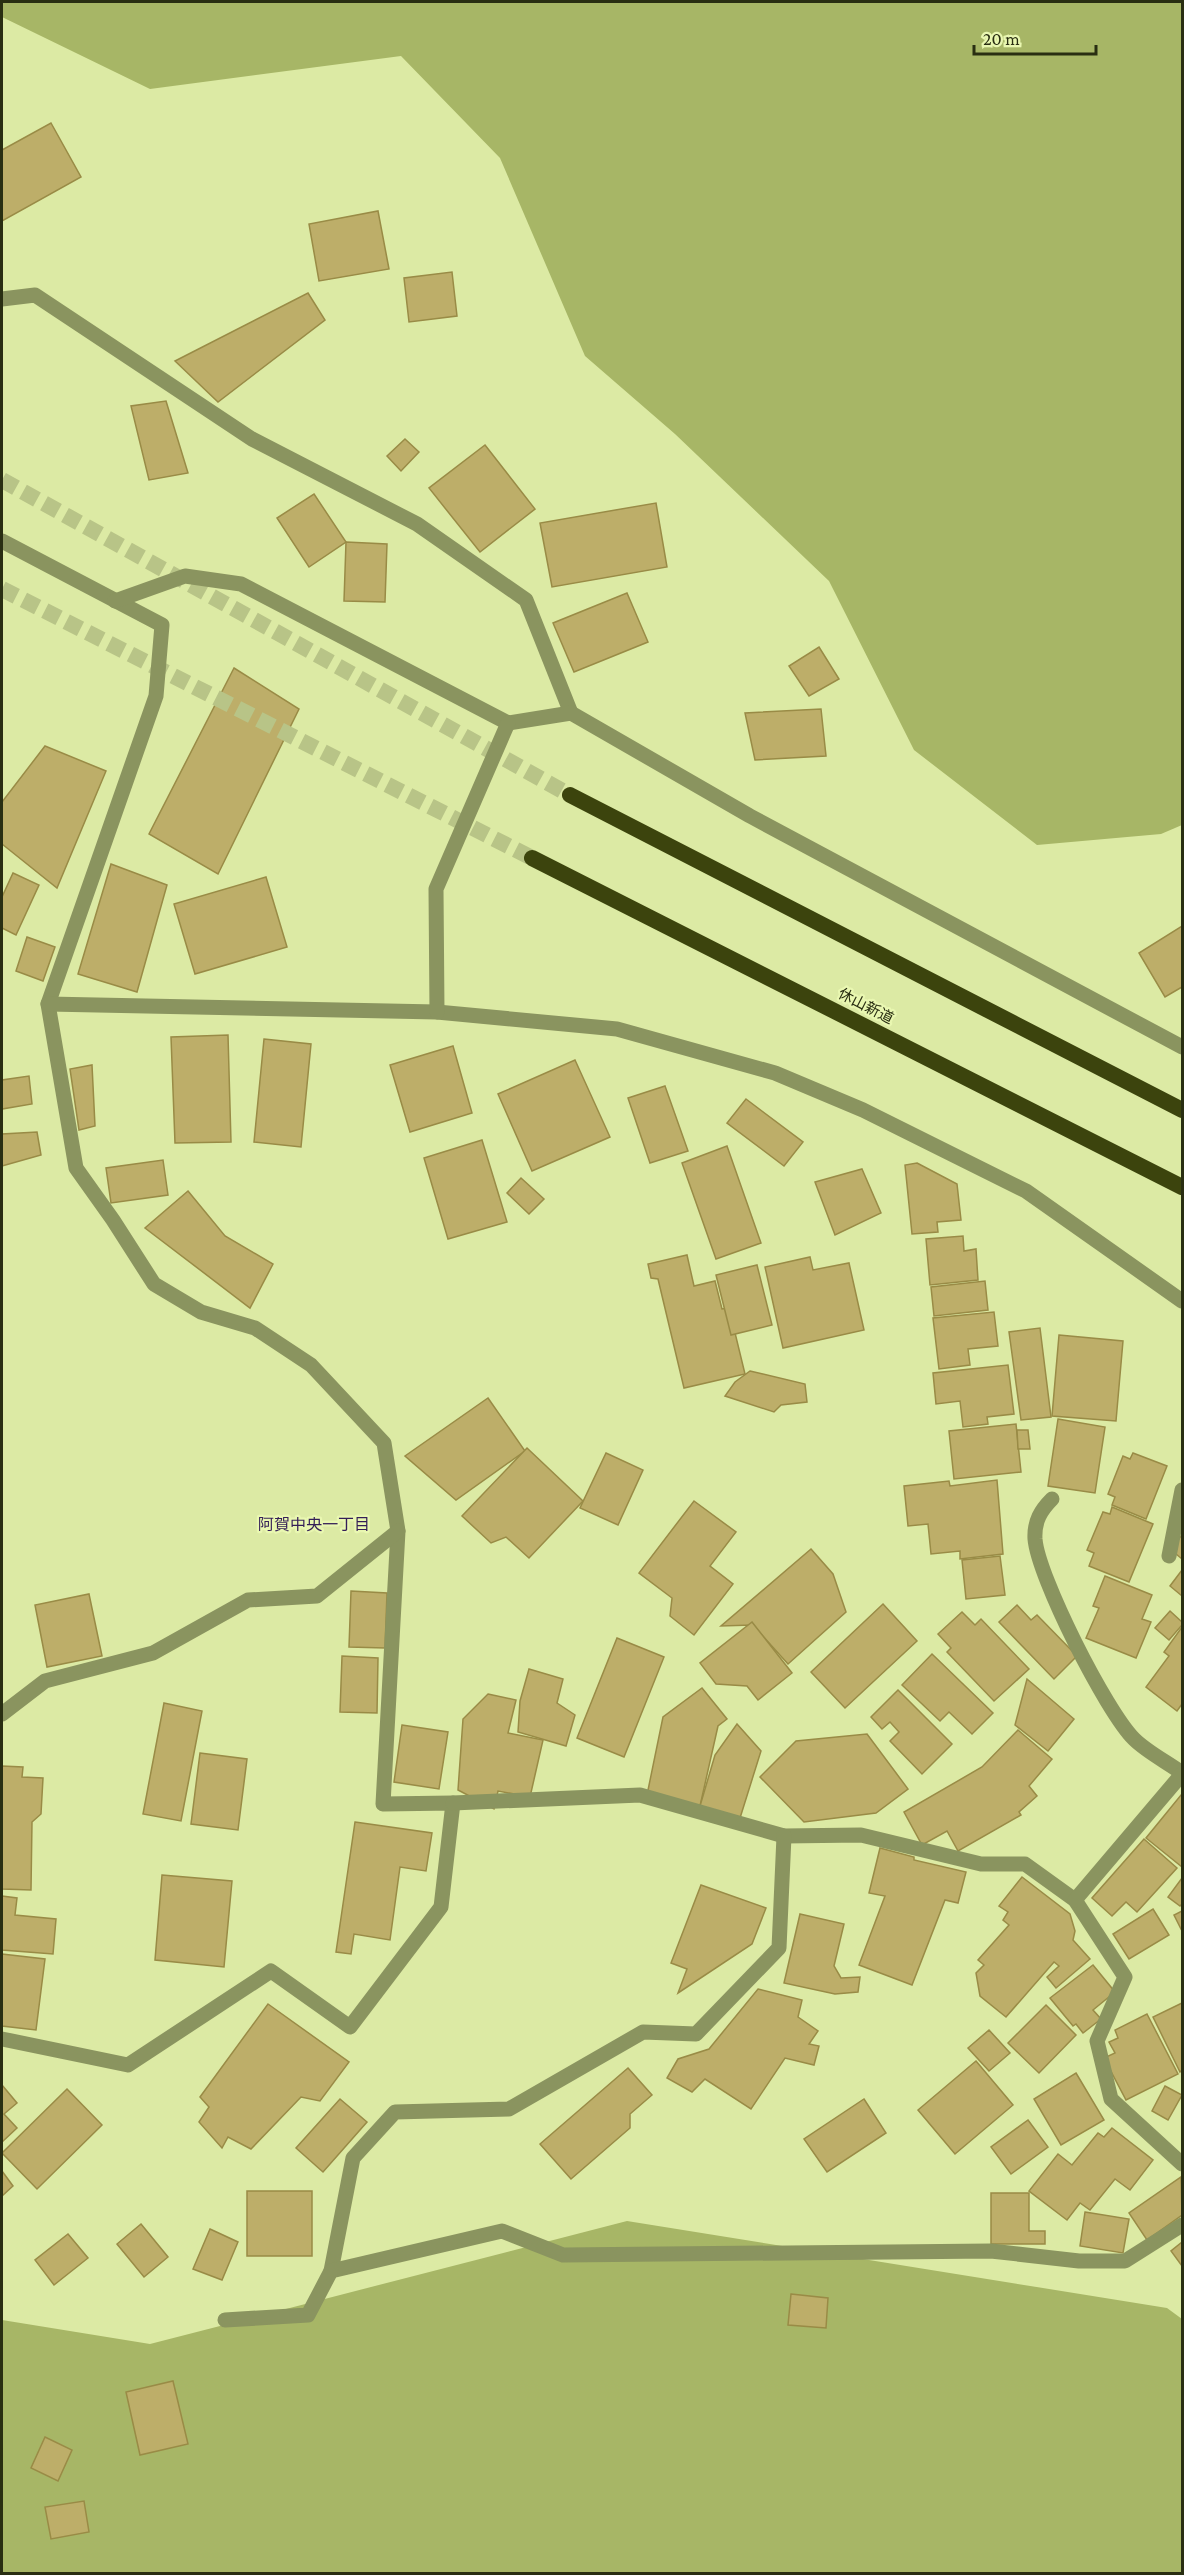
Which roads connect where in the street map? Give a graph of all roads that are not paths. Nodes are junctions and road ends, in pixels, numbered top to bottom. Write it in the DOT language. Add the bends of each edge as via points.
graph roads {
  1 [pos="2,299"];
  2 [pos="2,541"];
  3 [pos="115,601"];
  4 [pos="571,713"];
  5 [pos="508,723"];
  6 [pos="570,795"];
  7 [pos="532,858"];
  8 [pos="48,1004"];
  9 [pos="437,1012"];
  10 [pos="1182,1047"];
  11 [pos="1182,1110"];
  12 [pos="1182,1187"];
  13 [pos="1182,1301"];
  14 [pos="1182,1490"];
  15 [pos="1052,1499"];
  16 [pos="398,1531"];
  17 [pos="1169,1556"];
  18 [pos="2,1714"];
  19 [pos="1182,1774"];
  20 [pos="453,1803"];
  21 [pos="784,1836"];
  22 [pos="1075,1900"];
  23 [pos="2,2038"];
  24 [pos="1182,2164"];
  25 [pos="1182,2225"];
  26 [pos="331,2271"];
  27 [pos="225,2320"];
  1 -- 4 [label="street" via="35,295 252,439 417,524 526,600"];
  2 -- 3 [label="street"];
  3 -- 5 [label="street" via="186,576 241,584"];
  3 -- 8 [label="street" via="162,625 156,696"];
  4 -- 5 [label="street"];
  4 -- 10 [label="street" via="750,816"];
  5 -- 9 [label="street" via="436,889"];
  6 -- 11 [label="highway"];
  7 -- 12 [label="highway, 休山新道"];
  8 -- 9 [label="street"];
  8 -- 16 [label="street" via="76,1168 154,1284 201,1312 255,1328 311,1365 384,1443"];
  9 -- 13 [label="street" via="617,1029 775,1073 863,1110 1026,1191"];
  14 -- 17 [label="street"];
  15 -- 19 [label="street" via="1038,1514 1035,1539 1063,1618 1107,1700 1134,1739"];
  16 -- 18 [label="street" via="317,1596 248,1600 153,1653 45,1681"];
  16 -- 20 [label="street" via="383,1804"];
  19 -- 22 [label="street"];
  20 -- 21 [label="street" via="640,1795"];
  20 -- 23 [label="street" via="441,1907 350,2027 271,1971 128,2066"];
  21 -- 22 [label="street" via="861,1834 981,1864 1025,1864"];
  21 -- 26 [label="street" via="779,1948 696,2034 643,2032 509,2109 395,2112 352,2158"];
  22 -- 24 [label="street" via="1125,1977 1097,2041 1111,2099"];
  25 -- 26 [label="street" via="1125,2261 1079,2261 991,2251 563,2255 502,2231"];
  26 -- 27 [label="street" via="308,2315"];
}
